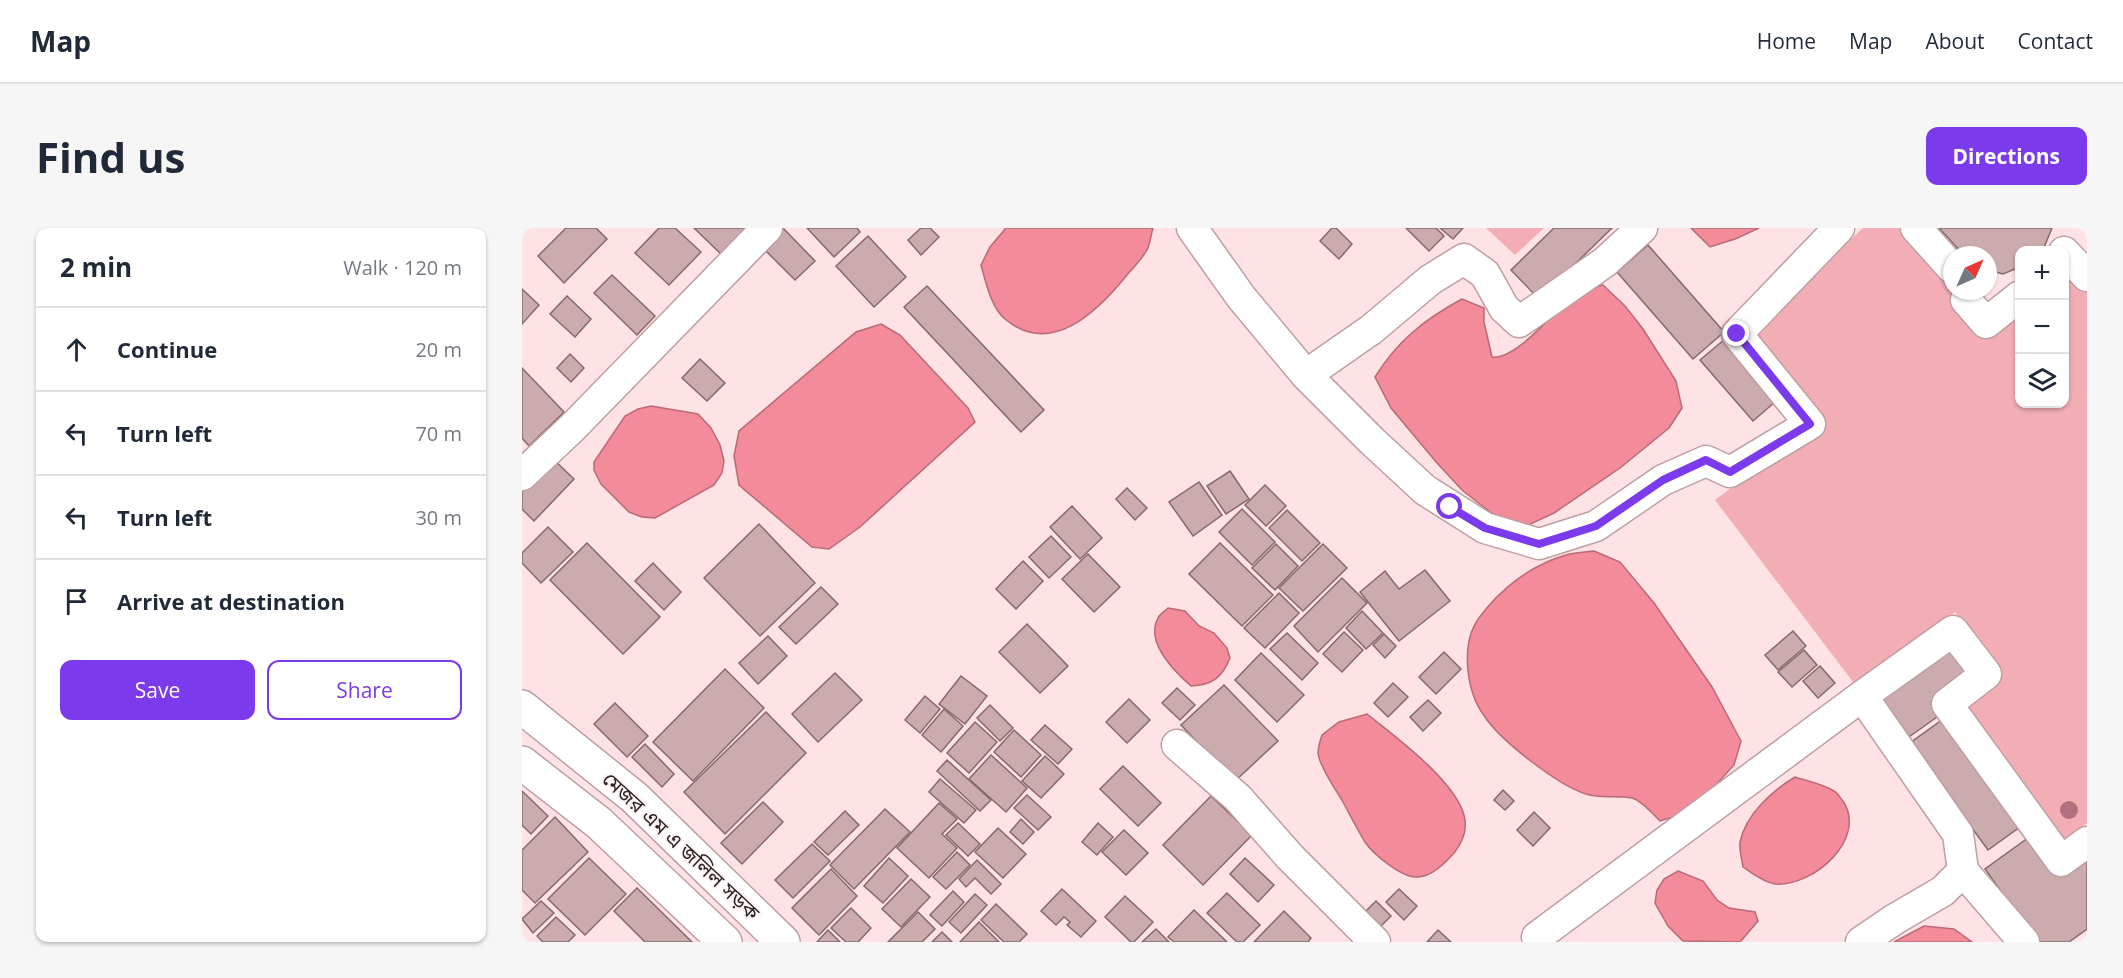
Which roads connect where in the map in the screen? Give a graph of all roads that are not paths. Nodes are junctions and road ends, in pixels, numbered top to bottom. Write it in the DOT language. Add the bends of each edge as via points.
graph roads {
  1 [pos="766,228"];
  2 [pos="1192,228"];
  3 [pos="1642,228"];
  4 [pos="1839,228"];
  5 [pos="1916,228"];
  6 [pos="2069,254"];
  7 [pos="1943,258"];
  8 [pos="2087,276"];
  9 [pos="2015,299"];
  10 [pos="1966,300"];
  11 [pos="1306,375"];
  12 [pos="522,476"];
  13 [pos="1862,696"];
  14 [pos="522,707"];
  15 [pos="1177,745"];
  16 [pos="522,762"];
  17 [pos="2087,842"];
  18 [pos="1963,871"];
  19 [pos="725,942"];
  20 [pos="783,942"];
  21 [pos="1375,942"];
  22 [pos="1541,942"];
  23 [pos="1861,942"];
  24 [pos="2024,942"];
  1 -- 12 [label="street"];
  2 -- 11 [label="street" via="1241,297"];
  3 -- 11 [label="street" via="1605,262 1519,322 1504,308 1485,274 1464,259 1430,280 1372,329"];
  4 -- 11 [label="street" via="1737,334 1810,424 1730,472 1706,460 1663,480 1596,526 1539,544 1485,528 1425,490"];
  5 -- 7 [label="street"];
  6 -- 8 [label="street"];
  9 -- 10 [label="street" via="1986,323"];
  13 -- 17 [label="street" via="1953,631 1986,674 1947,704 2061,861"];
  13 -- 18 [label="street" via="1958,834"];
  13 -- 22 [label="street" via="1537,937"];
  14 -- 20 [label="main road, মেজর এম এ জলিল সড়ক" via="635,798"];
  15 -- 21 [label="street" via="1238,798"];
  16 -- 19 [label="main road, মেজর এম এ জলিল সড়ক" via="599,823"];
  18 -- 23 [label="street" via="1943,891"];
  18 -- 24 [label="street"];
}
